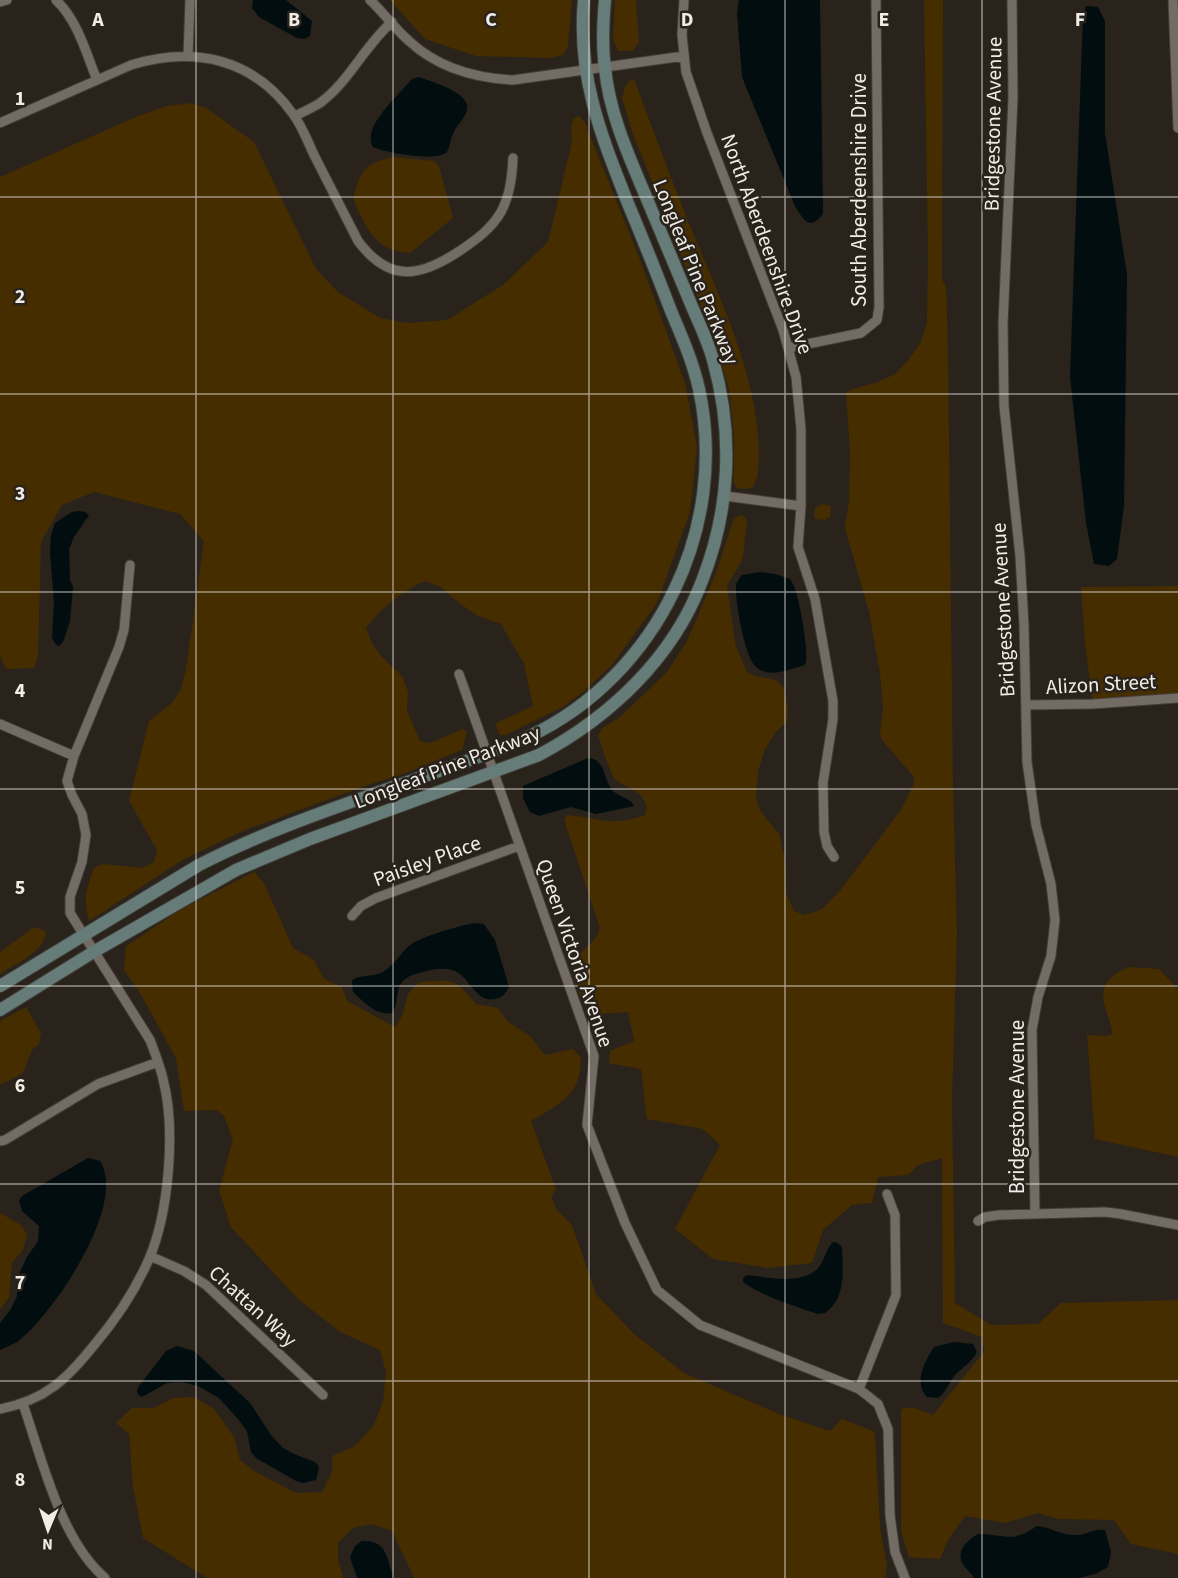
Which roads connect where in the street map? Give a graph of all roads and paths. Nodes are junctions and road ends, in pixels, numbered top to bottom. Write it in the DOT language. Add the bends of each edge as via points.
graph roads {
  1 [pos="7,0"];
  2 [pos="56,0"];
  3 [pos="189,0"];
  4 [pos="370,0"];
  5 [pos="584,0"];
  6 [pos="605,0"];
  7 [pos="684,0"];
  8 [pos="876,0"];
  9 [pos="1012,0"];
  10 [pos="1173,0"];
  11 [pos="0,2"];
  12 [pos="392,22"];
  13 [pos="188,56"];
  14 [pos="684,56"];
  15 [pos="604,67"];
  16 [pos="585,70"];
  17 [pos="97,80"];
  18 [pos="295,116"];
  19 [pos="0,123"];
  20 [pos="1178,128"];
  21 [pos="513,158"];
  22 [pos="788,348"];
  23 [pos="725,496"];
  24 [pos="801,506"];
  25 [pos="130,565"];
  26 [pos="459,674"];
  27 [pos="1178,698"];
  28 [pos="1026,705"];
  29 [pos="0,724"];
  30 [pos="488,753"];
  31 [pos="74,756"];
  32 [pos="495,772"];
  33 [pos="519,846"];
  34 [pos="834,857"];
  35 [pos="352,916"];
  36 [pos="82,935"];
  37 [pos="95,951"];
  38 [pos="0,986"];
  39 [pos="0,1010"];
  40 [pos="158,1062"];
  41 [pos="0,1141"];
  42 [pos="887,1194"];
  43 [pos="1035,1213"];
  44 [pos="978,1221"];
  45 [pos="1178,1225"];
  46 [pos="150,1256"];
  47 [pos="859,1389"];
  48 [pos="323,1395"];
  49 [pos="23,1404"];
  50 [pos="0,1409"];
  51 [pos="105,1578"];
  52 [pos="905,1578"];
  1 -- 11 [label="street"];
  2 -- 17 [label="street" via="72,19"];
  3 -- 13 [label="street"];
  4 -- 12 [label="street"];
  5 -- 16 [label="main road, Longleaf Pine Parkway"];
  6 -- 15 [label="main road, Longleaf Pine Parkway"];
  7 -- 14 [label="street, North Aberdeenshire Drive"];
  8 -- 22 [label="street, South Aberdeenshire Drive" via="877,320 861,333"];
  9 -- 28 [label="street, Bridgestone Avenue" via="1003,379 1020,556"];
  10 -- 20 [label="street"];
  12 -- 16 [label="street" via="408,41 434,60 485,79 513,80"];
  12 -- 18 [label="street" via="338,86"];
  13 -- 17 [label="street" via="153,58"];
  13 -- 18 [label="street" via="216,59 253,75"];
  14 -- 15 [label="street"];
  14 -- 22 [label="street, North Aberdeenshire Drive" via="707,133"];
  15 -- 16 [label="street"];
  15 -- 23 [label="main road, Longleaf Pine Parkway" via="618,128 712,357 723,402 727,442"];
  16 -- 30 [label="main road, Longleaf Pine Parkway" via="601,134 692,364 705,443 704,494 699,524 678,584 629,660 571,713"];
  17 -- 19 [label="street"];
  18 -- 21 [label="street" via="358,241 377,263 392,270 431,268 481,237 507,197"];
  22 -- 24 [label="street, North Aberdeenshire Drive" via="796,377 801,429"];
  23 -- 24 [label="street"];
  23 -- 32 [label="main road, Longleaf Pine Parkway" via="720,529 698,593 664,650 645,673 618,702 578,733"];
  24 -- 34 [label="street, North Aberdeenshire Drive" via="798,547 815,599 832,701 823,783 824,832"];
  25 -- 31 [label="street" via="124,630"];
  26 -- 30 [label="street, Queen Victoria Avenue"];
  27 -- 28 [label="street, Alizon Street"];
  28 -- 43 [label="street, Bridgestone Avenue" via="1030,792 1055,920 1051,956 1032,1030"];
  29 -- 31 [label="street"];
  30 -- 32 [label="street, Queen Victoria Avenue"];
  30 -- 36 [label="main road, Longleaf Pine Parkway" via="261,835 199,866"];
  31 -- 36 [label="street" via="67,781 82,814 86,835 69,903"];
  32 -- 33 [label="street, Queen Victoria Avenue"];
  32 -- 37 [label="main road, Longleaf Pine Parkway" via="261,859 209,884"];
  33 -- 35 [label="street, Paisley Place" via="376,898"];
  33 -- 47 [label="street, Queen Victoria Avenue" via="594,1056 587,1125 657,1290 700,1325"];
  36 -- 37 [label="street"];
  36 -- 38 [label="main road, Longleaf Pine Parkway"];
  37 -- 39 [label="main road, Longleaf Pine Parkway"];
  37 -- 40 [label="street" via="150,1040"];
  40 -- 41 [label="street" via="98,1084"];
  40 -- 46 [label="street" via="168,1108 169,1148 167,1184"];
  42 -- 47 [label="street" via="895,1215 896,1295"];
  43 -- 44 [label="street" via="991,1215"];
  43 -- 45 [label="street" via="1105,1212"];
  46 -- 48 [label="street, Chattan Way" via="184,1270 206,1285"];
  46 -- 49 [label="street" via="117,1317 93,1347 57,1386"];
  47 -- 52 [label="street, Queen Victoria Avenue" via="878,1404 888,1429 890,1515 895,1552"];
  49 -- 50 [label="street"];
  49 -- 51 [label="street" via="68,1528"];
}
